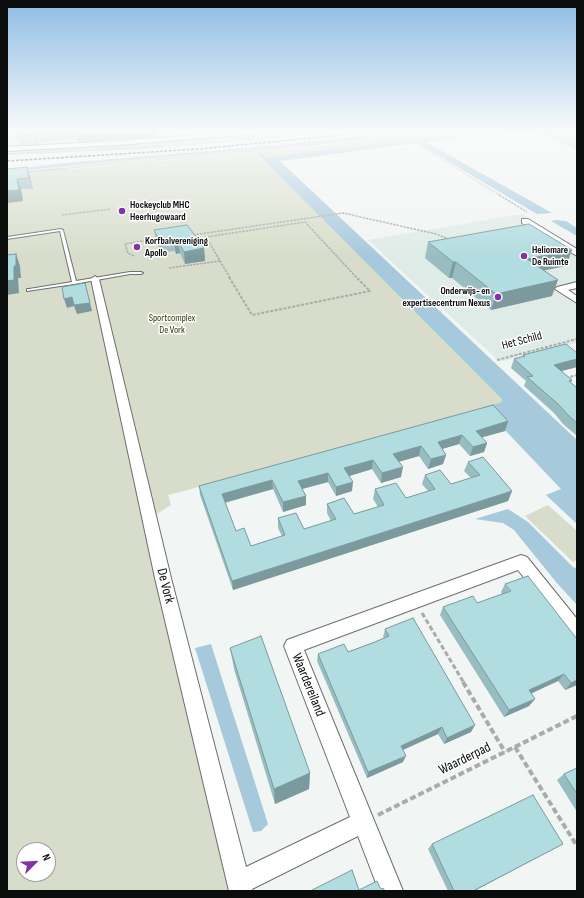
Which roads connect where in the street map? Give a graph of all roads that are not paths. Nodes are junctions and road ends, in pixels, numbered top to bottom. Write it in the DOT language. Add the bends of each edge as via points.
graph roads {
  1 [pos="526,223"];
  2 [pos="7,238"];
  3 [pos="577,253"];
  4 [pos="141,273"];
  5 [pos="95,279"];
  6 [pos="74,283"];
  7 [pos="577,285"];
  8 [pos="29,290"];
  9 [pos="577,300"];
  10 [pos="577,632"];
  11 [pos="364,822"];
  12 [pos="240,887"];
  13 [pos="391,891"];
  1 -- 3 [label="street"];
  2 -- 6 [label="lane" via="61,230"];
  4 -- 5 [label="lane"];
  5 -- 6 [label="lane"];
  5 -- 12 [label="street, De Vork" via="165,585"];
  6 -- 8 [label="lane"];
  7 -- 9 [label="street" via="560,288"];
  10 -- 11 [label="street, Waardereiland" via="521,562 293,646"];
  11 -- 12 [label="street"];
  11 -- 13 [label="street, Waardereiland"];
}
